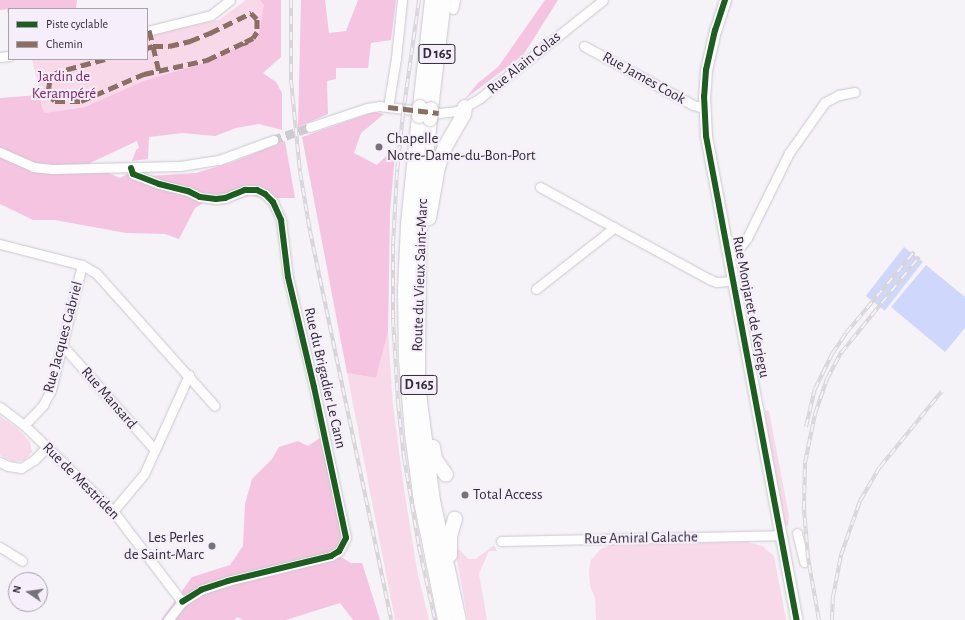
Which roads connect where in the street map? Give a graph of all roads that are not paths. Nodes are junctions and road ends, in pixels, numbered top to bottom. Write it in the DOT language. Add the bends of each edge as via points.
graph roads {
  1 [pos="230,0"];
  2 [pos="402,0"];
  3 [pos="432,0"];
  4 [pos="603,0"];
  5 [pos="725,0"];
  6 [pos="451,3"];
  7 [pos="148,31"];
  8 [pos="584,46"];
  9 [pos="855,92"];
  10 [pos="388,107"];
  11 [pos="465,107"];
  12 [pos="704,108"];
  13 [pos="428,113"];
  14 [pos="310,127"];
  15 [pos="273,140"];
  16 [pos="0,152"];
  17 [pos="131,168"];
  18 [pos="540,187"];
  19 [pos="615,227"];
  20 [pos="0,244"];
  21 [pos="728,257"];
  22 [pos="82,265"];
  23 [pos="732,281"];
  24 [pos="536,289"];
  25 [pos="418,327"];
  26 [pos="62,345"];
  27 [pos="189,375"];
  28 [pos="215,406"];
  29 [pos="0,407"];
  30 [pos="24,425"];
  31 [pos="47,447"];
  32 [pos="155,450"];
  33 [pos="0,462"];
  34 [pos="446,475"];
  35 [pos="113,511"];
  36 [pos="455,519"];
  37 [pos="797,533"];
  38 [pos="781,535"];
  39 [pos="501,541"];
  40 [pos="0,547"];
  41 [pos="22,561"];
  42 [pos="804,562"];
  43 [pos="450,586"];
  44 [pos="182,602"];
  45 [pos="168,620"];
  46 [pos="446,620"];
  47 [pos="459,620"];
  48 [pos="797,620"];
  1 -- 7 [label="street" via="211,15"];
  2 -- 10 [label="street"];
  3 -- 13 [label="highway, Route du Vieux Saint-Marc / D 165"];
  4 -- 11 [label="street, Rue Alain Colas" via="480,98"];
  5 -- 12 [label="street, Rue Monjaret de Kerjegu" via="710,51"];
  6 -- 13 [label="highway, Route du Vieux Saint-Marc / D 165"];
  8 -- 12 [label="street, Rue James Cook" via="693,105"];
  9 -- 21 [label="street" via="839,95 825,102 789,153 747,238 735,253"];
  10 -- 13 [label="street, Rue Alain Colas"];
  10 -- 14 [label="street, Rue Alain Colas" via="367,108"];
  11 -- 13 [label="street, Rue Alain Colas" via="457,111"];
  11 -- 25 [label="highway" via="438,167 426,241"];
  12 -- 21 [label="street, Rue Monjaret de Kerjegu" via="708,152"];
  13 -- 25 [label="highway, Route du Vieux Saint-Marc / D 165" via="421,206"];
  13 -- 46 [label="highway, Route du Vieux Saint-Marc / D 165" via="408,225 405,290 406,360 421,501"];
  15 -- 17 [label="street" via="219,160 180,166"];
  16 -- 17 [label="street" via="33,167"];
  17 -- 44 [label="street, Rue du Brigadier Le Cann" via="133,174 200,197 225,198 245,190 257,190 266,194 273,202 281,220 288,277 346,538 339,551 331,556 228,581 201,590"];
  18 -- 19 [label="street"];
  19 -- 23 [label="street" via="709,279 716,282"];
  19 -- 24 [label="street"];
  20 -- 22 [label="street"];
  21 -- 23 [label="street, Rue Monjaret de Kerjegu"];
  22 -- 26 [label="street, Rue Jacques Gabriel"];
  22 -- 27 [label="street" via="102,278"];
  23 -- 38 [label="street, Rue Monjaret de Kerjegu"];
  25 -- 34 [label="highway" via="435,459"];
  25 -- 43 [label="highway, Route du Vieux Saint-Marc / D 165" via="420,402 433,501"];
  26 -- 30 [label="street, Rue Jacques Gabriel" via="48,397"];
  26 -- 32 [label="street, Rue Mansard"];
  27 -- 28 [label="street"];
  27 -- 32 [label="street"];
  29 -- 30 [label="street, Rue de Mestriden"];
  30 -- 31 [label="street, Rue de Mestriden"];
  31 -- 33 [label="street" via="21,468"];
  31 -- 35 [label="street, Rue de Mestriden"];
  32 -- 35 [label="street" via="144,474"];
  35 -- 44 [label="street, Rue de Mestriden"];
  36 -- 43 [label="highway" via="450,536"];
  37 -- 42 [label="street"];
  38 -- 39 [label="street, Rue Amiral Galache"];
  38 -- 48 [label="street, Rue Monjaret de Kerjegu"];
  40 -- 41 [label="street"];
  43 -- 47 [label="highway, Route du Vieux Saint-Marc / D 165"];
  44 -- 45 [label="street, Rue du Brigadier Le Cann"];
}
